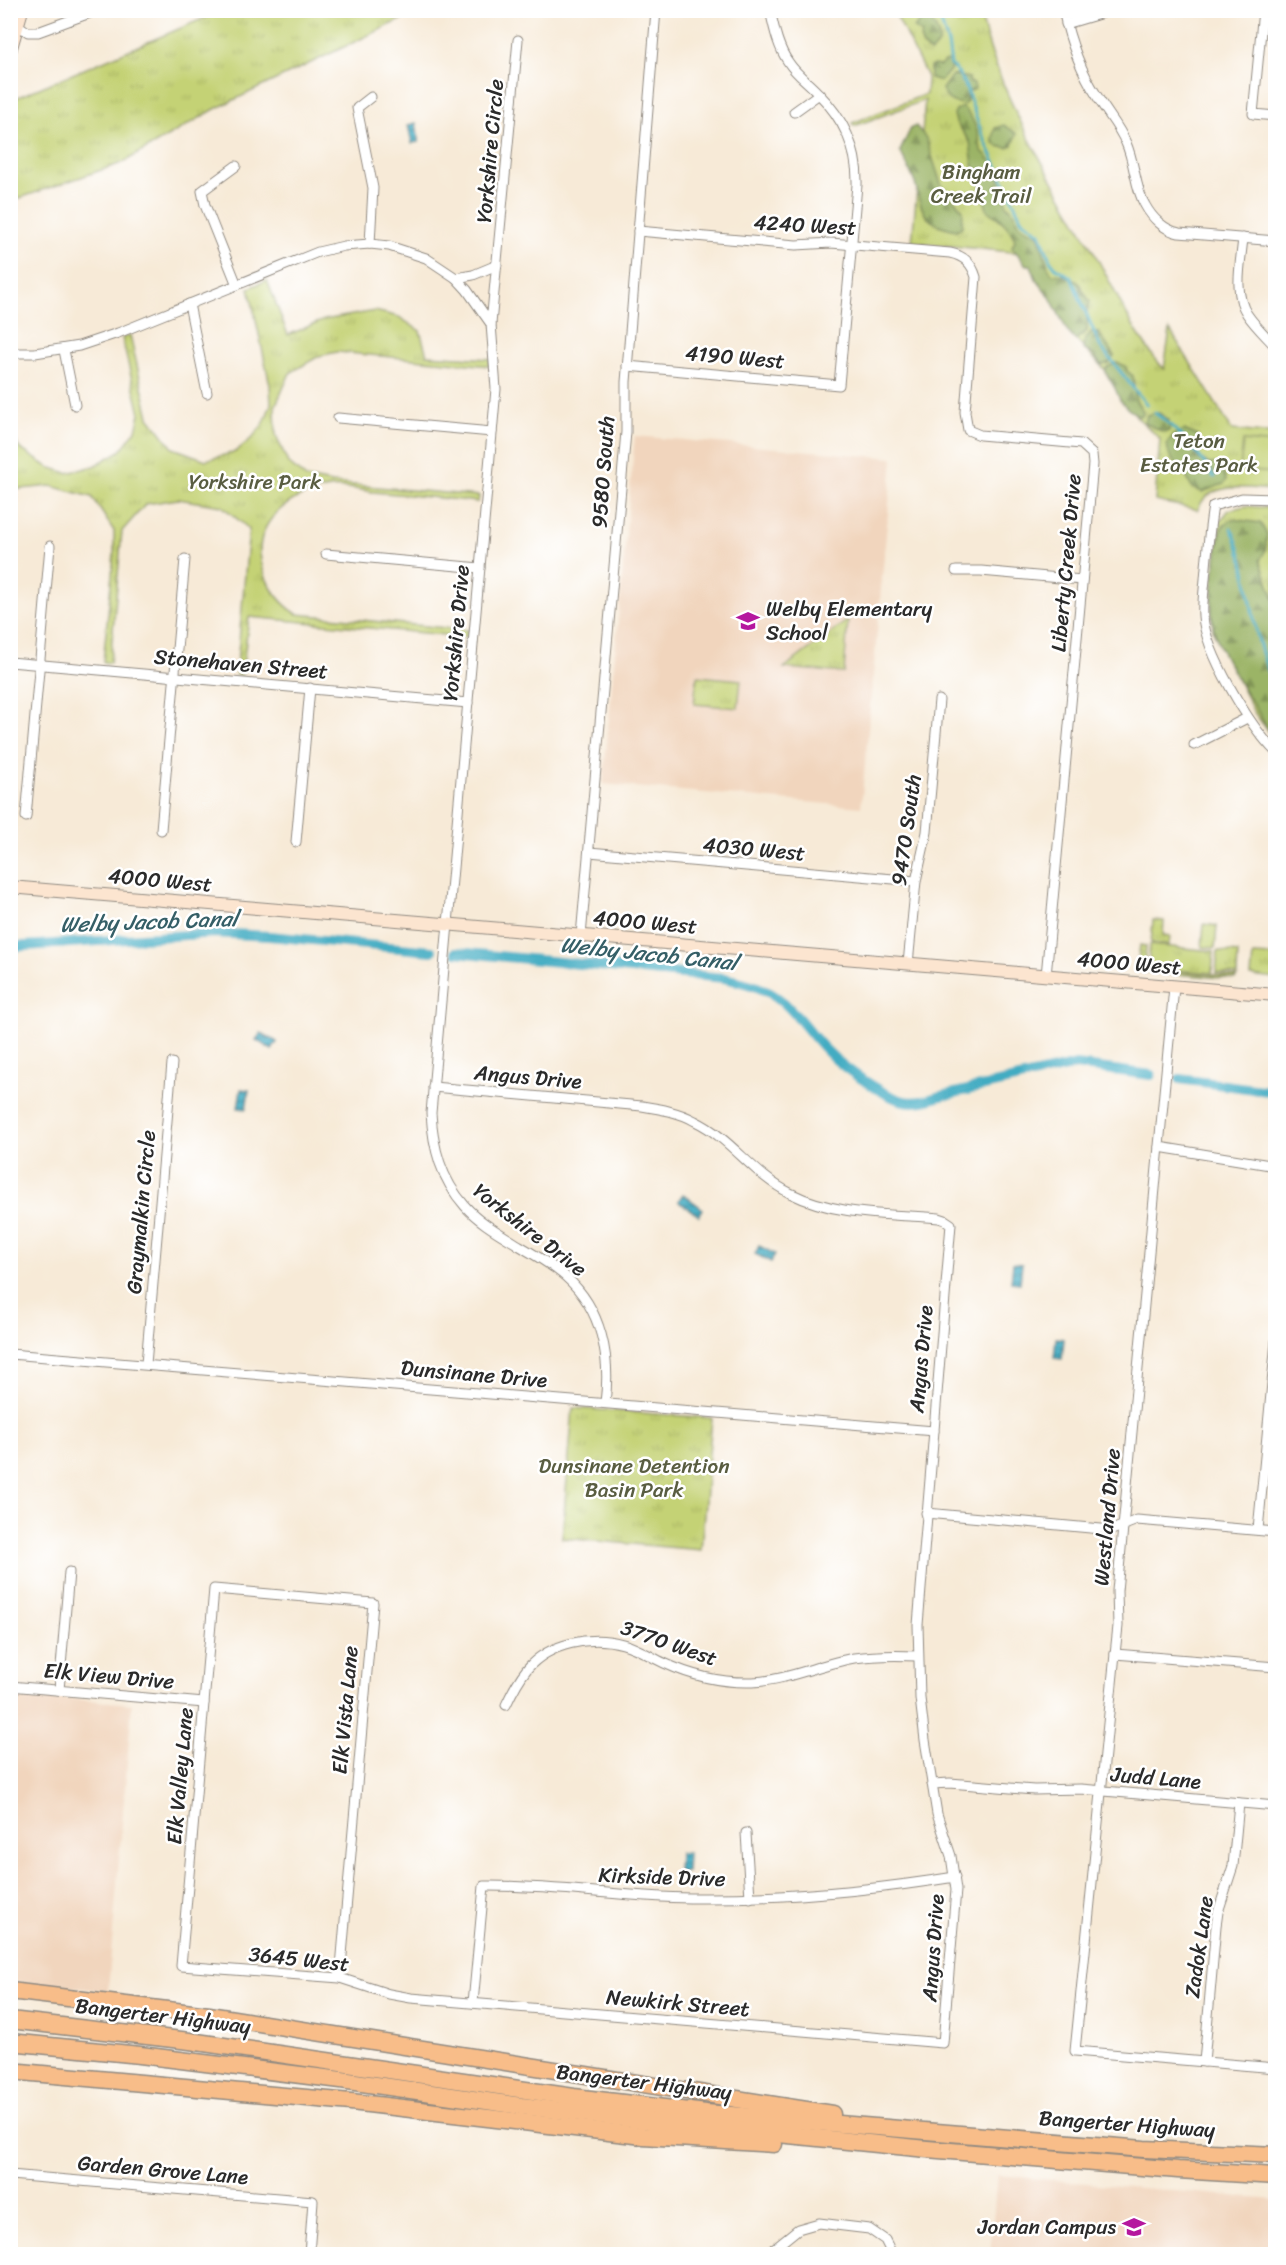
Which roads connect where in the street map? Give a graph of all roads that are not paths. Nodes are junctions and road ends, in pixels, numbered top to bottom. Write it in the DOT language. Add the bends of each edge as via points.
graph roads {
  1 [pos="22,10"];
  2 [pos="98,10"];
  3 [pos="656,10"];
  4 [pos="771,10"];
  5 [pos="1063,10"];
  6 [pos="1113,10"];
  7 [pos="1263,10"];
  8 [pos="14,22"];
  9 [pos="1066,24"];
  10 [pos="518,40"];
  11 [pos="10,51"];
  12 [pos="819,94"];
  13 [pos="371,97"];
  14 [pos="794,112"];
  15 [pos="1275,116"];
  16 [pos="236,166"];
  17 [pos="638,231"];
  18 [pos="1243,238"];
  19 [pos="1275,241"];
  20 [pos="370,244"];
  21 [pos="851,244"];
  22 [pos="969,261"];
  23 [pos="498,265"];
  24 [pos="456,278"];
  25 [pos="237,285"];
  26 [pos="189,304"];
  27 [pos="491,324"];
  28 [pos="1275,347"];
  29 [pos="64,350"];
  30 [pos="10,353"];
  31 [pos="627,366"];
  32 [pos="207,393"];
  33 [pos="75,405"];
  34 [pos="338,418"];
  35 [pos="492,432"];
  36 [pos="1275,499"];
  37 [pos="50,546"];
  38 [pos="326,554"];
  39 [pos="185,559"];
  40 [pos="480,568"];
  41 [pos="956,571"];
  42 [pos="1082,580"];
  43 [pos="10,662"];
  44 [pos="39,664"];
  45 [pos="175,677"];
  46 [pos="310,688"];
  47 [pos="939,700"];
  48 [pos="468,703"];
  49 [pos="1247,718"];
  50 [pos="1194,745"];
  51 [pos="1275,752"];
  52 [pos="26,817"];
  53 [pos="161,830"];
  54 [pos="296,842"];
  55 [pos="588,852"];
  56 [pos="916,881"];
  57 [pos="10,887"];
  58 [pos="447,925"];
  59 [pos="581,936"];
  60 [pos="908,964"];
  61 [pos="1047,976"];
  62 [pos="1174,987"];
  63 [pos="1275,995"];
  64 [pos="172,1063"];
  65 [pos="433,1087"];
  66 [pos="1160,1147"];
  67 [pos="1275,1166"];
  68 [pos="1275,1341"];
  69 [pos="10,1354"];
  70 [pos="146,1364"];
  71 [pos="605,1403"];
  72 [pos="934,1431"];
  73 [pos="926,1513"];
  74 [pos="1124,1525"];
  75 [pos="1258,1530"];
  76 [pos="1275,1532"];
  77 [pos="69,1572"];
  78 [pos="214,1590"];
  79 [pos="1115,1654"];
  80 [pos="918,1656"];
  81 [pos="1275,1667"];
  82 [pos="10,1686"];
  83 [pos="59,1690"];
  84 [pos="204,1703"];
  85 [pos="506,1705"];
  86 [pos="932,1784"];
  87 [pos="1102,1791"];
  88 [pos="1239,1803"];
  89 [pos="1275,1806"];
  90 [pos="746,1833"];
  91 [pos="955,1877"];
  92 [pos="750,1898"];
  93 [pos="182,1966"];
  94 [pos="340,1978"];
  95 [pos="10,1991"];
  96 [pos="411,1998"];
  97 [pos="473,2003"];
  98 [pos="10,2020"];
  99 [pos="10,2042"];
  100 [pos="943,2043"];
  101 [pos="1204,2062"];
  102 [pos="1275,2068"];
  103 [pos="10,2071"];
  104 [pos="937,2132"];
  105 [pos="1275,2146"];
  106 [pos="927,2149"];
  107 [pos="1179,2151"];
  108 [pos="1275,2155"];
  109 [pos="1178,2170"];
  110 [pos="10,2175"];
  111 [pos="1275,2176"];
  112 [pos="1275,2181"];
  113 [pos="309,2254"];
  114 [pos="767,2254"];
  115 [pos="892,2254"];
  1 -- 8 [label="main road"];
  2 -- 8 [label="street" via="38,32 28,32"];
  3 -- 17 [label="street, 9580 South"];
  4 -- 12 [label="street" via="789,65"];
  5 -- 9 [label="street"];
  6 -- 9 [label="street"];
  7 -- 15 [label="street" via="1253,114"];
  8 -- 11 [label="main road"];
  9 -- 18 [label="street" via="1086,78 1128,147 1145,206 1164,227 1179,233"];
  10 -- 23 [label="street, Yorkshire Circle"];
  12 -- 14 [label="street"];
  12 -- 21 [label="street" via="844,128 855,156 857,184"];
  13 -- 20 [label="street" via="357,108 373,188"];
  16 -- 25 [label="street" via="202,191"];
  17 -- 21 [label="street, 4240 West" via="796,245"];
  17 -- 31 [label="street, 9580 South"];
  18 -- 19 [label="street"];
  18 -- 28 [label="street" via="1239,283 1242,302"];
  20 -- 24 [label="street" via="408,250"];
  20 -- 25 [label="street" via="331,248"];
  21 -- 22 [label="street, 4240 West" via="950,253"];
  21 -- 31 [label="street, 4190 West" via="839,385"];
  22 -- 42 [label="street, Liberty Creek Drive" via="976,277 965,412 968,430 980,435 1076,443 1089,449 1093,464"];
  23 -- 24 [label="street"];
  23 -- 27 [label="street, Yorkshire Circle"];
  24 -- 27 [label="street"];
  25 -- 26 [label="street"];
  26 -- 29 [label="street"];
  26 -- 32 [label="street"];
  27 -- 35 [label="street, Yorkshire Drive" via="497,376"];
  29 -- 30 [label="street"];
  29 -- 33 [label="street"];
  31 -- 55 [label="street, 9580 South" via="626,432"];
  34 -- 35 [label="street"];
  35 -- 40 [label="street, Yorkshire Drive"];
  36 -- 49 [label="street" via="1242,498 1213,506 1203,615 1206,634"];
  37 -- 44 [label="street"];
  38 -- 40 [label="street"];
  39 -- 45 [label="street"];
  40 -- 48 [label="street, Yorkshire Drive"];
  41 -- 42 [label="street"];
  42 -- 61 [label="street, Liberty Creek Drive"];
  43 -- 44 [label="street, Stonehaven Street"];
  44 -- 45 [label="street, Stonehaven Street"];
  44 -- 52 [label="street"];
  45 -- 46 [label="street, Stonehaven Street"];
  45 -- 53 [label="street"];
  46 -- 48 [label="street, Stonehaven Street"];
  46 -- 54 [label="street"];
  47 -- 56 [label="street, 9470 South" via="927,832"];
  48 -- 58 [label="street, Yorkshire Drive"];
  49 -- 50 [label="street"];
  49 -- 51 [label="street"];
  55 -- 56 [label="street, 4030 West"];
  55 -- 59 [label="street, 9580 South"];
  56 -- 60 [label="street, 9470 South"];
  57 -- 58 [label="main road, 4000 West"];
  58 -- 59 [label="main road, 4000 West"];
  58 -- 65 [label="street, Yorkshire Drive"];
  59 -- 60 [label="main road, 4000 West"];
  60 -- 61 [label="main road, 4000 West"];
  61 -- 62 [label="main road, 4000 West"];
  62 -- 63 [label="main road, 4000 West"];
  62 -- 66 [label="street, Westland Drive"];
  64 -- 70 [label="street, Graymalkin Circle"];
  65 -- 71 [label="street, Yorkshire Drive" via="432,1135 454,1193 479,1219 566,1277 591,1308 606,1351"];
  65 -- 72 [label="street, Angus Drive" via="669,1111 697,1121 755,1171 809,1201 951,1224"];
  66 -- 67 [label="street"];
  66 -- 74 [label="street, Westland Drive"];
  68 -- 75 [label="street"];
  69 -- 70 [label="street, Dunsinane Drive"];
  70 -- 71 [label="street, Dunsinane Drive"];
  71 -- 72 [label="street, Dunsinane Drive"];
  72 -- 73 [label="street, Angus Drive"];
  73 -- 74 [label="street" via="1112,1530"];
  73 -- 80 [label="street, Angus Drive"];
  74 -- 75 [label="street" via="1137,1520"];
  74 -- 79 [label="street, Westland Drive"];
  75 -- 76 [label="street"];
  77 -- 83 [label="street"];
  78 -- 84 [label="street, Elk Valley Lane"];
  78 -- 94 [label="street, Elk Vista Lane" via="373,1603"];
  79 -- 81 [label="street"];
  79 -- 87 [label="street, Westland Drive"];
  80 -- 85 [label="street, 3770 West" via="854,1658 772,1680 732,1682 676,1669 624,1644 574,1642 558,1647 528,1668"];
  80 -- 86 [label="street, Angus Drive"];
  82 -- 83 [label="street, Elk View Drive"];
  83 -- 84 [label="street, Elk View Drive"];
  84 -- 93 [label="street, Elk Valley Lane"];
  86 -- 87 [label="street, Judd Lane"];
  86 -- 91 [label="street, Angus Drive"];
  87 -- 88 [label="street, Judd Lane"];
  87 -- 101 [label="street, Westland Drive" via="1075,2051"];
  88 -- 89 [label="street, Judd Lane"];
  88 -- 101 [label="street, Zadok Lane" via="1233,1866 1216,1926"];
  90 -- 92 [label="street"];
  91 -- 92 [label="street, Kirkside Drive"];
  91 -- 100 [label="street, Angus Drive"];
  92 -- 97 [label="street, Kirkside Drive" via="484,1886"];
  93 -- 94 [label="street, 3645 West"];
  94 -- 96 [label="street, 3645 West"];
  95 -- 104 [label="highway" via="227,2017"];
  96 -- 97 [label="street, Newkirk Street"];
  97 -- 100 [label="street, Newkirk Street"];
  98 -- 104 [label="highway, Bangerter Highway" via="190,2041 651,2107"];
  99 -- 106 [label="highway, Bangerter Highway" via="341,2080 581,2114"];
  101 -- 102 [label="street"];
  103 -- 106 [label="highway" via="351,2102 644,2136"];
  104 -- 107 [label="highway, Bangerter Highway"];
  105 -- 107 [label="highway"];
  106 -- 109 [label="highway, Bangerter Highway"];
  107 -- 108 [label="highway, Bangerter Highway"];
  109 -- 111 [label="highway, Bangerter Highway"];
  109 -- 112 [label="highway"];
  110 -- 113 [label="street, Garden Grove Lane" via="313,2201"];
  114 -- 115 [label="street" via="794,2232 819,2223 875,2232 885,2240"];
}
